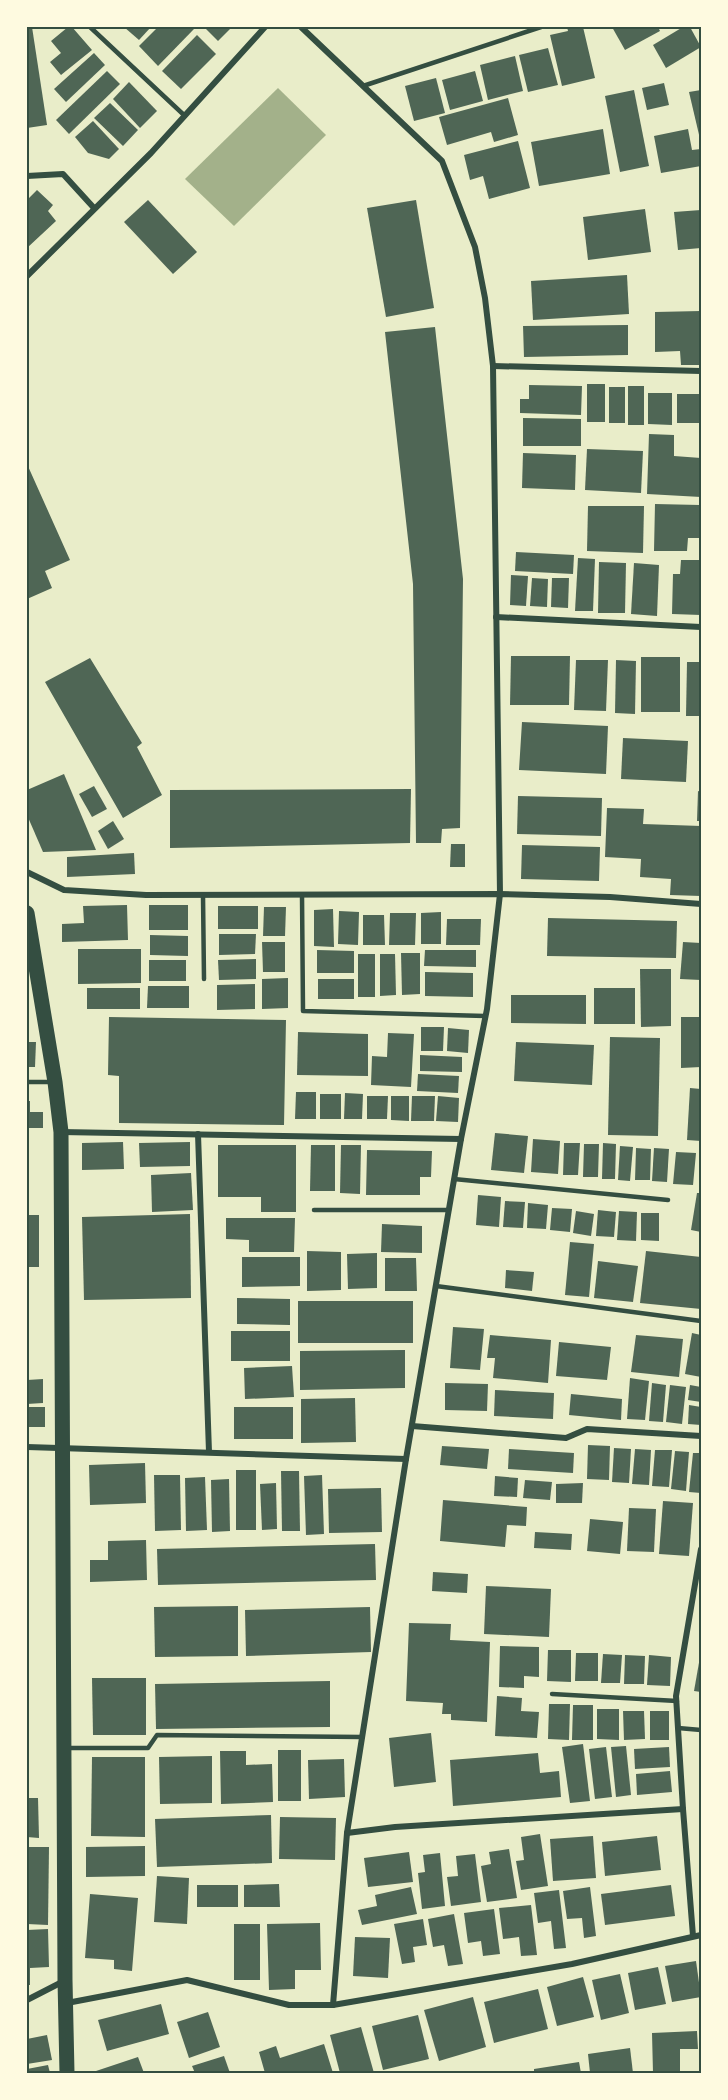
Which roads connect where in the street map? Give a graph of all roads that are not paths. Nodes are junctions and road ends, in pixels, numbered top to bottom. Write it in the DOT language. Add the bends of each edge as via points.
graph roads {
  1 [pos="90,27"];
  2 [pos="265,27"];
  3 [pos="301,27"];
  4 [pos="541,27"];
  5 [pos="363,86"];
  6 [pos="185,116"];
  7 [pos="27,176"];
  8 [pos="94,208"];
  9 [pos="27,276"];
  10 [pos="492,366"];
  11 [pos="701,371"];
  12 [pos="496,617"];
  13 [pos="701,627"];
  14 [pos="27,872"];
  15 [pos="500,894"];
  16 [pos="203,895"];
  17 [pos="302,895"];
  18 [pos="701,904"];
  19 [pos="27,913"];
  20 [pos="204,980"];
  21 [pos="485,1016"];
  22 [pos="27,1082"];
  23 [pos="56,1082"];
  24 [pos="61,1132"];
  25 [pos="198,1134"];
  26 [pos="461,1139"];
  27 [pos="454,1179"];
  28 [pos="668,1200"];
  29 [pos="314,1210"];
  30 [pos="449,1210"];
  31 [pos="436,1286"];
  32 [pos="701,1321"];
  33 [pos="412,1426"];
  34 [pos="701,1436"];
  35 [pos="27,1447"];
  36 [pos="64,1447"];
  37 [pos="209,1452"];
  38 [pos="406,1459"];
  39 [pos="701,1549"];
  40 [pos="552,1694"];
  41 [pos="677,1701"];
  42 [pos="678,1728"];
  43 [pos="701,1730"];
  44 [pos="362,1737"];
  45 [pos="64,1748"];
  46 [pos="683,1809"];
  47 [pos="347,1833"];
  48 [pos="697,1936"];
  49 [pos="65,1980"];
  50 [pos="27,2000"];
  51 [pos="67,2003"];
  52 [pos="333,2005"];
  53 [pos="67,2073"];
  1 -- 6 [label="lane"];
  2 -- 6 [label="street"];
  3 -- 5 [label="street"];
  4 -- 5 [label="lane"];
  5 -- 10 [label="street" via="442,161 475,247"];
  6 -- 8 [label="street"];
  7 -- 8 [label="street" via="63,174"];
  8 -- 9 [label="street"];
  10 -- 11 [label="street"];
  10 -- 12 [label="street"];
  12 -- 13 [label="street"];
  12 -- 15 [label="street"];
  14 -- 16 [label="street" via="64,890"];
  15 -- 17 [label="street"];
  15 -- 18 [label="street"];
  15 -- 21 [label="street"];
  16 -- 17 [label="street"];
  16 -- 20 [label="lane"];
  17 -- 21 [label="lane" via="303,1011"];
  19 -- 23 [label="main road"];
  21 -- 26 [label="street"];
  22 -- 23 [label="lane"];
  23 -- 24 [label="main road"];
  24 -- 25 [label="street"];
  24 -- 36 [label="main road"];
  25 -- 26 [label="street"];
  25 -- 37 [label="street"];
  26 -- 27 [label="street"];
  27 -- 28 [label="lane"];
  27 -- 30 [label="street"];
  29 -- 30 [label="lane"];
  30 -- 31 [label="street"];
  31 -- 32 [label="lane"];
  31 -- 33 [label="street"];
  33 -- 34 [label="street" via="566,1438 587,1429"];
  33 -- 38 [label="street"];
  35 -- 36 [label="street"];
  36 -- 37 [label="street"];
  36 -- 45 [label="main road"];
  37 -- 38 [label="street"];
  38 -- 44 [label="street"];
  39 -- 41 [label="street"];
  40 -- 41 [label="lane"];
  41 -- 42 [label="street"];
  42 -- 43 [label="lane"];
  42 -- 46 [label="street"];
  44 -- 45 [label="lane" via="157,1735 148,1748"];
  44 -- 47 [label="street"];
  45 -- 49 [label="main road"];
  46 -- 47 [label="street"];
  46 -- 48 [label="street"];
  47 -- 52 [label="street"];
  48 -- 52 [label="street" via="572,1964"];
  49 -- 50 [label="street"];
  49 -- 51 [label="main road"];
  51 -- 52 [label="street" via="187,1980 289,2005"];
  51 -- 53 [label="main road"];
}
